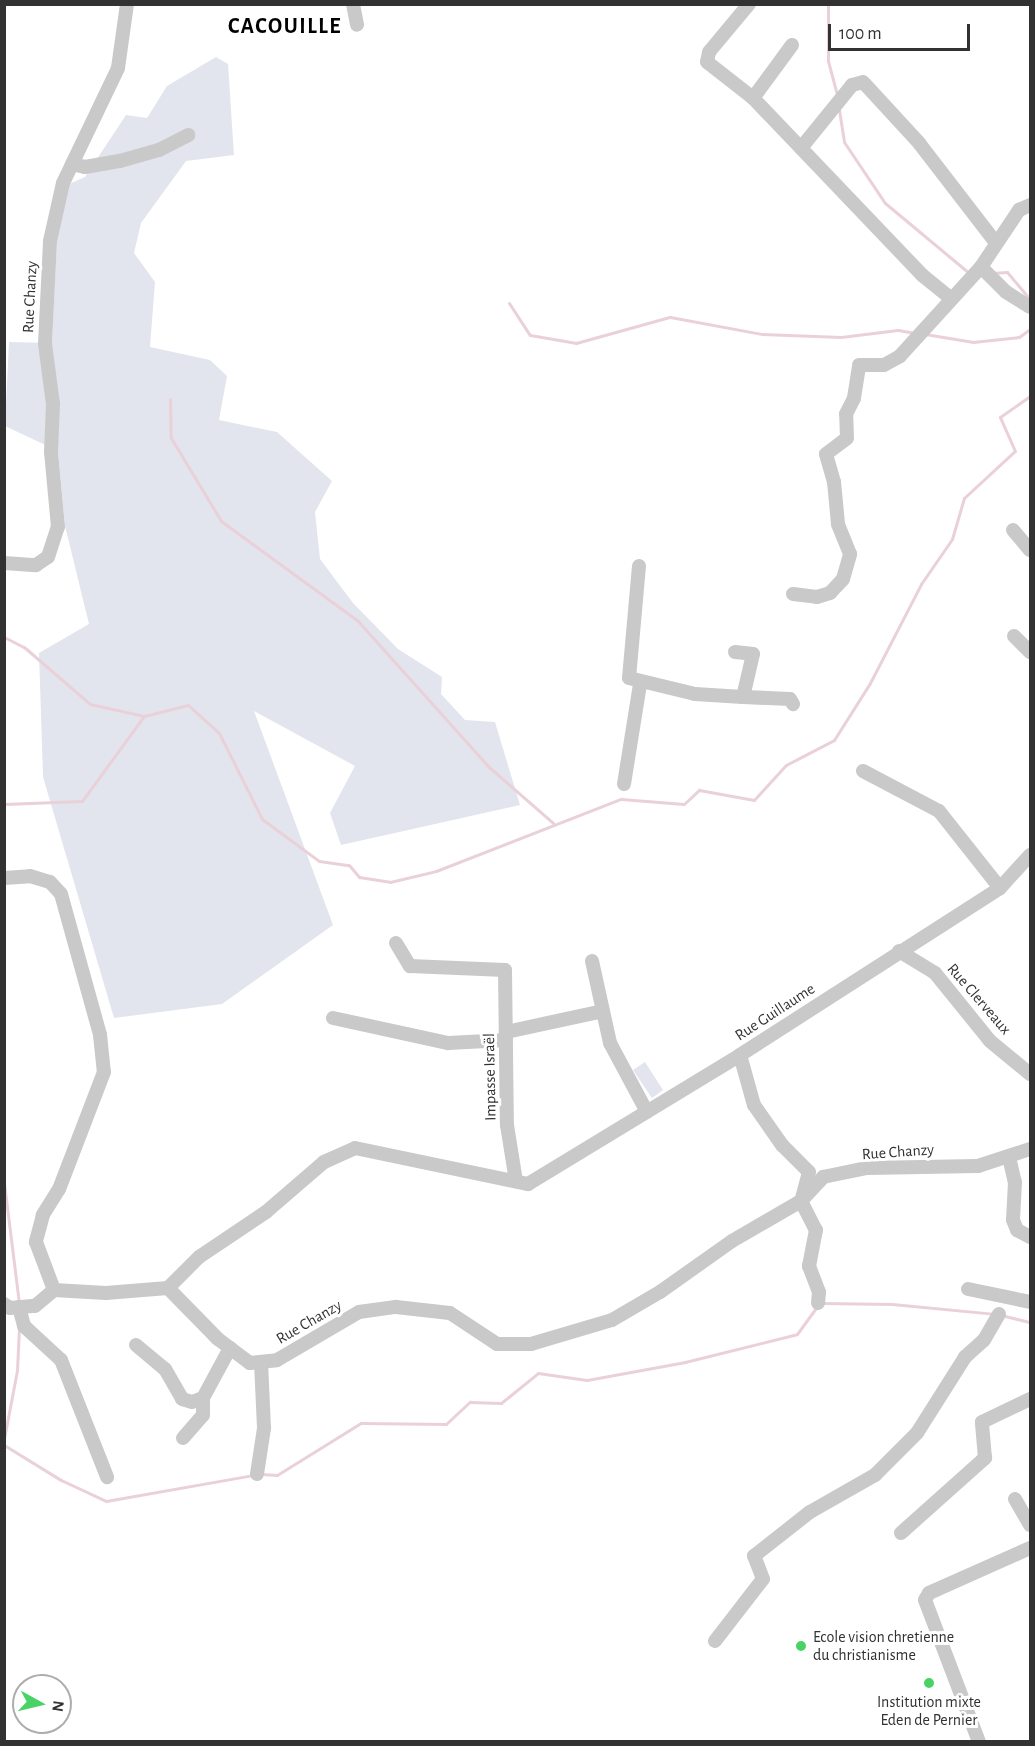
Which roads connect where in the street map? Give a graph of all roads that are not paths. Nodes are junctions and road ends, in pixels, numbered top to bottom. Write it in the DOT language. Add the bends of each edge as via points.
graph roads {
  1 [pos="127,4"];
  2 [pos="353,4"];
  3 [pos="749,4"];
  4 [pos="357,25"];
  5 [pos="792,45"];
  6 [pos="753,98"];
  7 [pos="188,135"];
  8 [pos="801,148"];
  9 [pos="72,164"];
  10 [pos="1030,205"];
  11 [pos="996,243"];
  12 [pos="981,267"];
  13 [pos="950,298"];
  14 [pos="1030,307"];
  15 [pos="1013,530"];
  16 [pos="1030,550"];
  17 [pos="4,563"];
  18 [pos="639,566"];
  19 [pos="793,594"];
  20 [pos="1014,636"];
  21 [pos="735,652"];
  22 [pos="1030,652"];
  23 [pos="640,684"];
  24 [pos="743,697"];
  25 [pos="792,704"];
  26 [pos="863,771"];
  27 [pos="624,784"];
  28 [pos="1030,855"];
  29 [pos="4,878"];
  30 [pos="1000,888"];
  31 [pos="396,942"];
  32 [pos="899,951"];
  33 [pos="592,961"];
  34 [pos="603,1011"];
  35 [pos="333,1018"];
  36 [pos="506,1036"];
  37 [pos="740,1055"];
  38 [pos="1030,1074"];
  39 [pos="646,1112"];
  40 [pos="1030,1149"];
  41 [pos="1009,1157"];
  42 [pos="522,1183"];
  43 [pos="801,1201"];
  44 [pos="1030,1237"];
  45 [pos="168,1288"];
  46 [pos="968,1289"];
  47 [pos="54,1290"];
  48 [pos="1030,1302"];
  49 [pos="818,1303"];
  50 [pos="4,1304"];
  51 [pos="19,1307"];
  52 [pos="999,1314"];
  53 [pos="136,1344"];
  54 [pos="230,1348"];
  55 [pos="261,1362"];
  56 [pos="203,1398"];
  57 [pos="1030,1399"];
  58 [pos="183,1438"];
  59 [pos="257,1474"];
  60 [pos="107,1477"];
  61 [pos="1015,1499"];
  62 [pos="1030,1525"];
  63 [pos="901,1533"];
  64 [pos="1030,1548"];
  65 [pos="715,1641"];
  66 [pos="979,1742"];
  1 -- 9 [label="street, Rue Chanzy" via="118,68"];
  2 -- 4 [label="street"];
  3 -- 6 [label="street" via="710,52 707,62"];
  5 -- 6 [label="street"];
  6 -- 8 [label="street"];
  7 -- 9 [label="street" via="159,150 120,161 85,167"];
  8 -- 11 [label="street" via="852,86 863,82 920,143"];
  8 -- 13 [label="street" via="922,275"];
  9 -- 17 [label="street, Rue Chanzy" via="63,183 50,241 45,343 53,404 51,452 58,527 48,557 36,565"];
  10 -- 11 [label="street" via="1019,210"];
  11 -- 12 [label="street"];
  12 -- 13 [label="street"];
  12 -- 14 [label="street"];
  13 -- 19 [label="street" via="900,356 884,365 860,365 854,398 846,414 847,438 826,454 834,482 838,524 850,554 843,579 830,593 817,597"];
  15 -- 16 [label="street"];
  18 -- 23 [label="street" via="628,675"];
  20 -- 22 [label="street"];
  21 -- 24 [label="street" via="753,654"];
  23 -- 24 [label="street" via="695,694"];
  23 -- 27 [label="street"];
  24 -- 25 [label="street" via="790,699"];
  26 -- 30 [label="street" via="939,811"];
  28 -- 30 [label="street, Rue Guillaume"];
  29 -- 47 [label="street" via="40,879 50,882 61,894 100,1035 104,1072 59,1189 43,1215 36,1242"];
  30 -- 32 [label="street, Rue Guillaume"];
  31 -- 36 [label="street, Impasse Israël" via="410,966 505,970"];
  32 -- 37 [label="street, Rue Guillaume"];
  32 -- 38 [label="street, Rue Clerveaux" via="935,973 990,1041"];
  33 -- 34 [label="street"];
  34 -- 36 [label="street"];
  34 -- 39 [label="street" via="610,1043"];
  35 -- 36 [label="street" via="448,1043"];
  36 -- 42 [label="street, Impasse Israël" via="507,1125"];
  37 -- 39 [label="street, Rue Guillaume"];
  37 -- 43 [label="street" via="754,1105 782,1145 809,1172"];
  39 -- 42 [label="street, Rue Guillaume"];
  40 -- 41 [label="street, Rue Chanzy"];
  41 -- 43 [label="street, Rue Chanzy" via="978,1166 867,1168 823,1177"];
  41 -- 44 [label="street" via="1015,1182 1013,1220 1017,1230"];
  42 -- 45 [label="street" via="355,1148 324,1162 266,1212 199,1257"];
  43 -- 49 [label="street" via="816,1230 809,1266 819,1292"];
  43 -- 55 [label="street, Rue Chanzy" via="612,1320 542,1341 497,1344 450,1313 396,1307 359,1312 277,1360"];
  45 -- 47 [label="street" via="106,1293"];
  45 -- 54 [label="street"];
  46 -- 48 [label="street"];
  47 -- 51 [label="street" via="35,1305"];
  50 -- 51 [label="street"];
  51 -- 60 [label="street" via="24,1326 61,1360"];
  52 -- 65 [label="street" via="984,1340 965,1357 917,1433 882,1468 810,1512 754,1556 763,1579 746,1596"];
  53 -- 56 [label="street" via="165,1370 182,1399 192,1402"];
  54 -- 55 [label="street" via="250,1363"];
  54 -- 56 [label="street"];
  55 -- 59 [label="street" via="264,1428"];
  56 -- 58 [label="street" via="203,1415"];
  57 -- 63 [label="street" via="982,1422 985,1458"];
  61 -- 62 [label="street"];
  64 -- 66 [label="street" via="929,1593 925,1600"];
}
